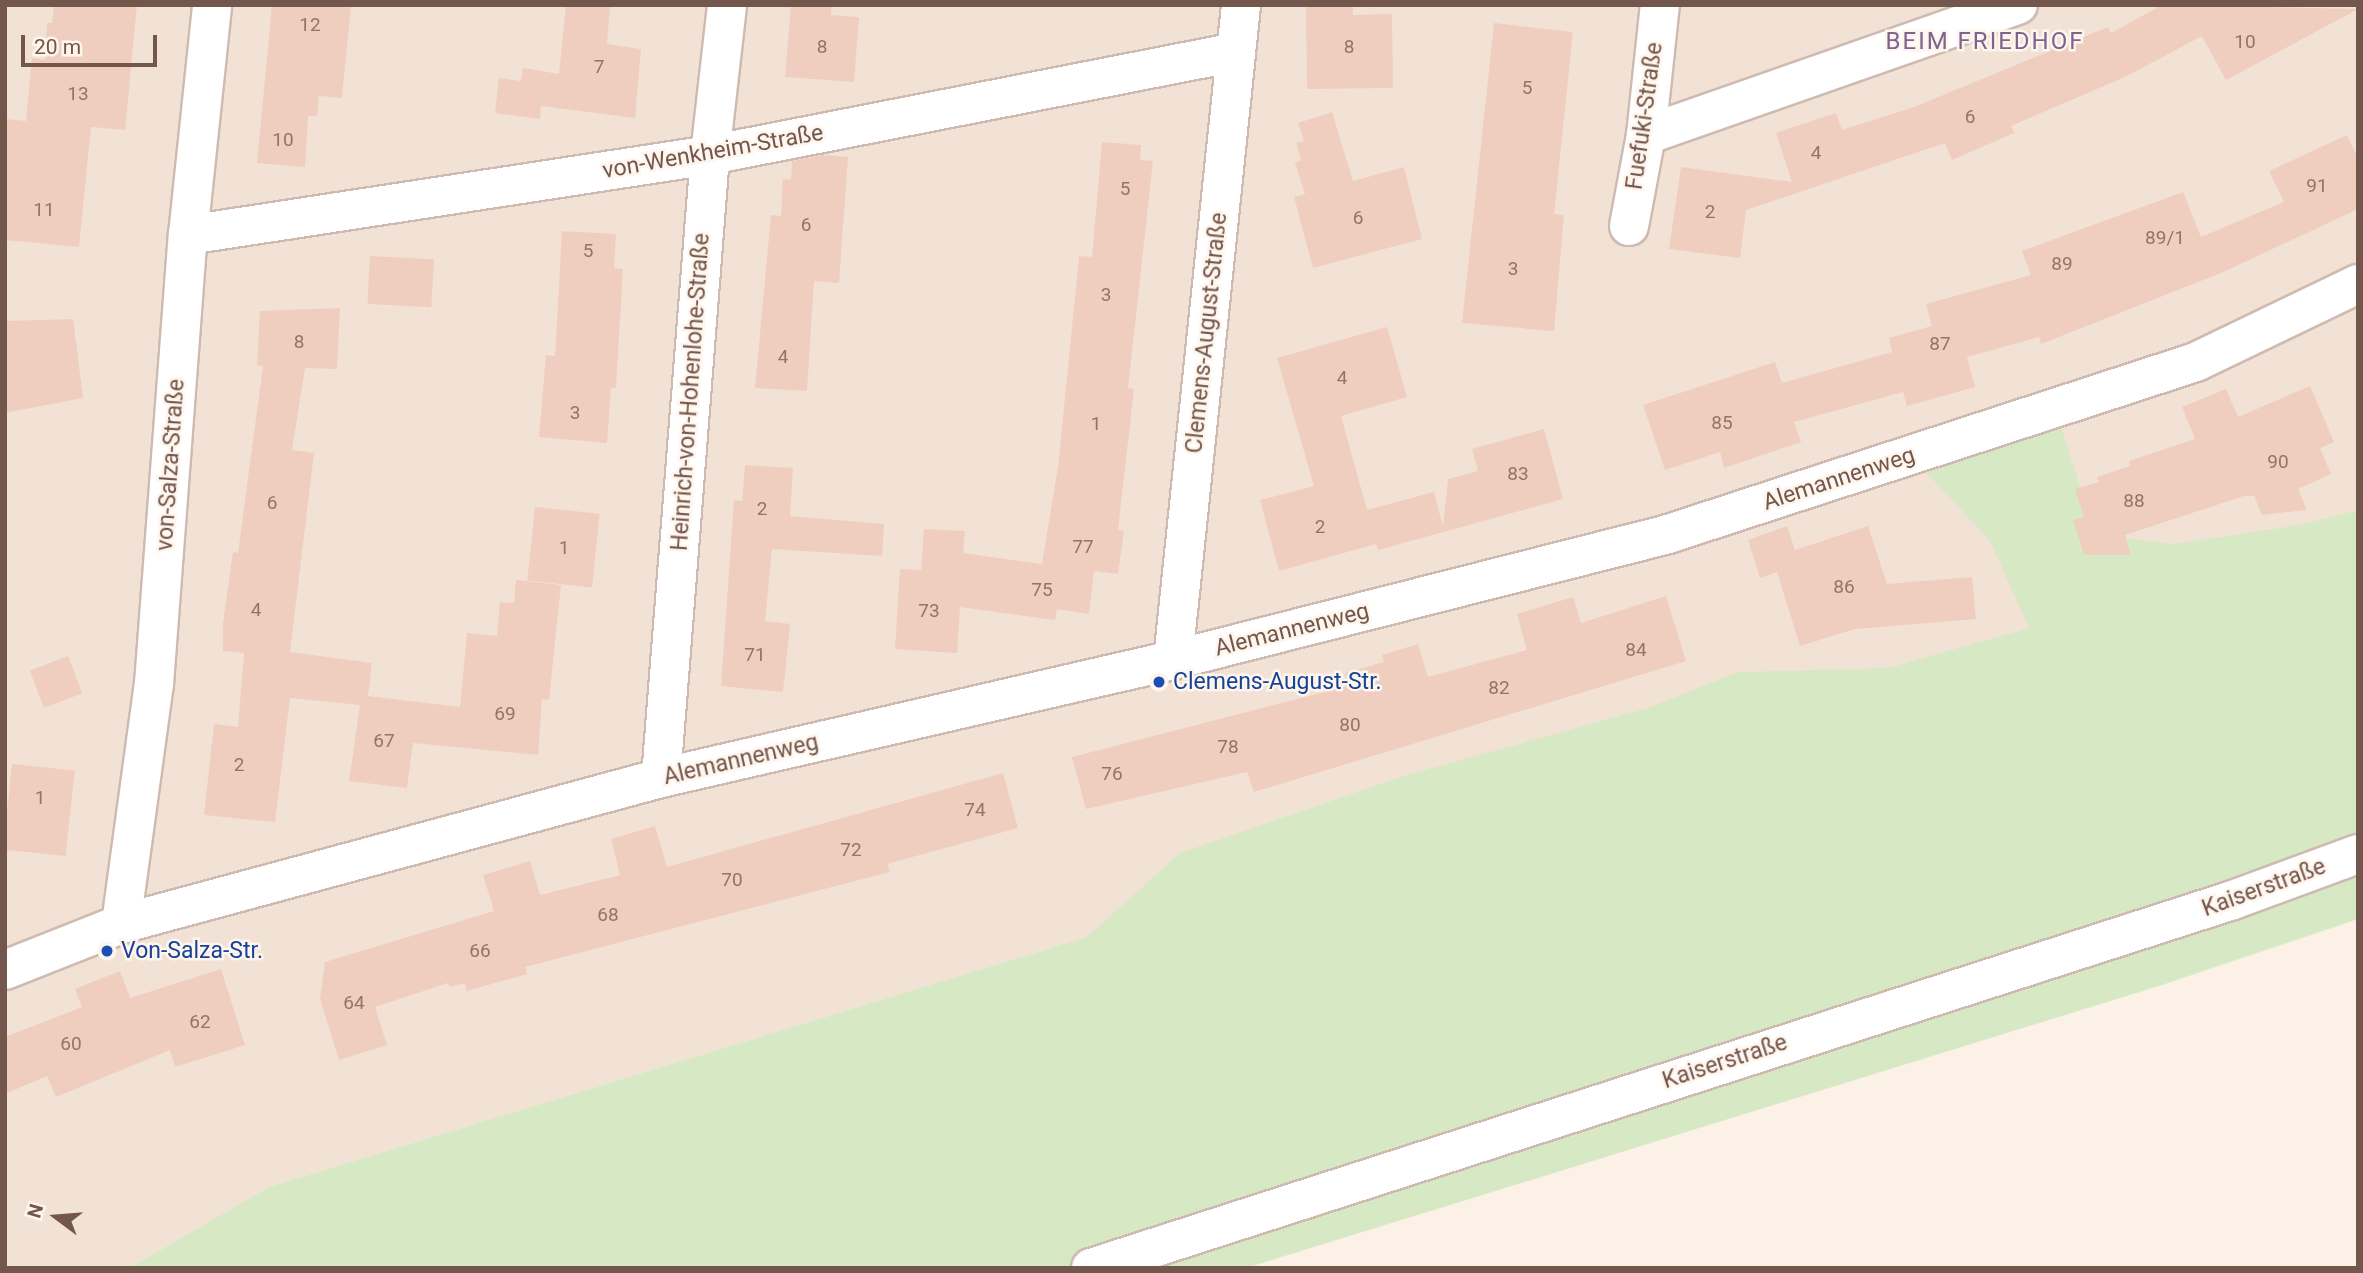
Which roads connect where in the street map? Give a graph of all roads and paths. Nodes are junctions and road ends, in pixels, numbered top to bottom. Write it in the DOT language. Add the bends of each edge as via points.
graph roads {
  1 [pos="212,5"];
  2 [pos="727,5"];
  3 [pos="1241,5"];
  4 [pos="1660,5"];
  5 [pos="2018,5"];
  6 [pos="1236,52"];
  7 [pos="1646,135"];
  8 [pos="710,155"];
  9 [pos="1629,226"];
  10 [pos="188,235"];
  11 [pos="2358,284"];
  12 [pos="1173,660"];
  13 [pos="661,778"];
  14 [pos="2358,854"];
  15 [pos="121,924"];
  16 [pos="5,970"];
  17 [pos="1091,1268"];
  1 -- 10 [label="street, von-Salza-Straße"];
  2 -- 8 [label="street, Heinrich-von-Hohenlohe-Straße"];
  3 -- 6 [label="street, Clemens-August-Straße"];
  4 -- 7 [label="street, Fuefuki-Straße"];
  5 -- 7 [label="street"];
  6 -- 8 [label="street, von-Wenkheim-Straße"];
  6 -- 12 [label="street, Clemens-August-Straße"];
  7 -- 9 [label="street, Fuefuki-Straße"];
  8 -- 10 [label="street, von-Wenkheim-Straße"];
  8 -- 13 [label="street, Heinrich-von-Hohenlohe-Straße"];
  10 -- 15 [label="street, von-Salza-Straße" via="154,684"];
  11 -- 12 [label="street, Alemannenweg" via="2196,362 1665,535"];
  12 -- 13 [label="street, Alemannenweg"];
  13 -- 15 [label="street, Alemannenweg"];
  14 -- 17 [label="street, Kaiserstraße" via="2230,901"];
  15 -- 16 [label="street, Alemannenweg"];
}
